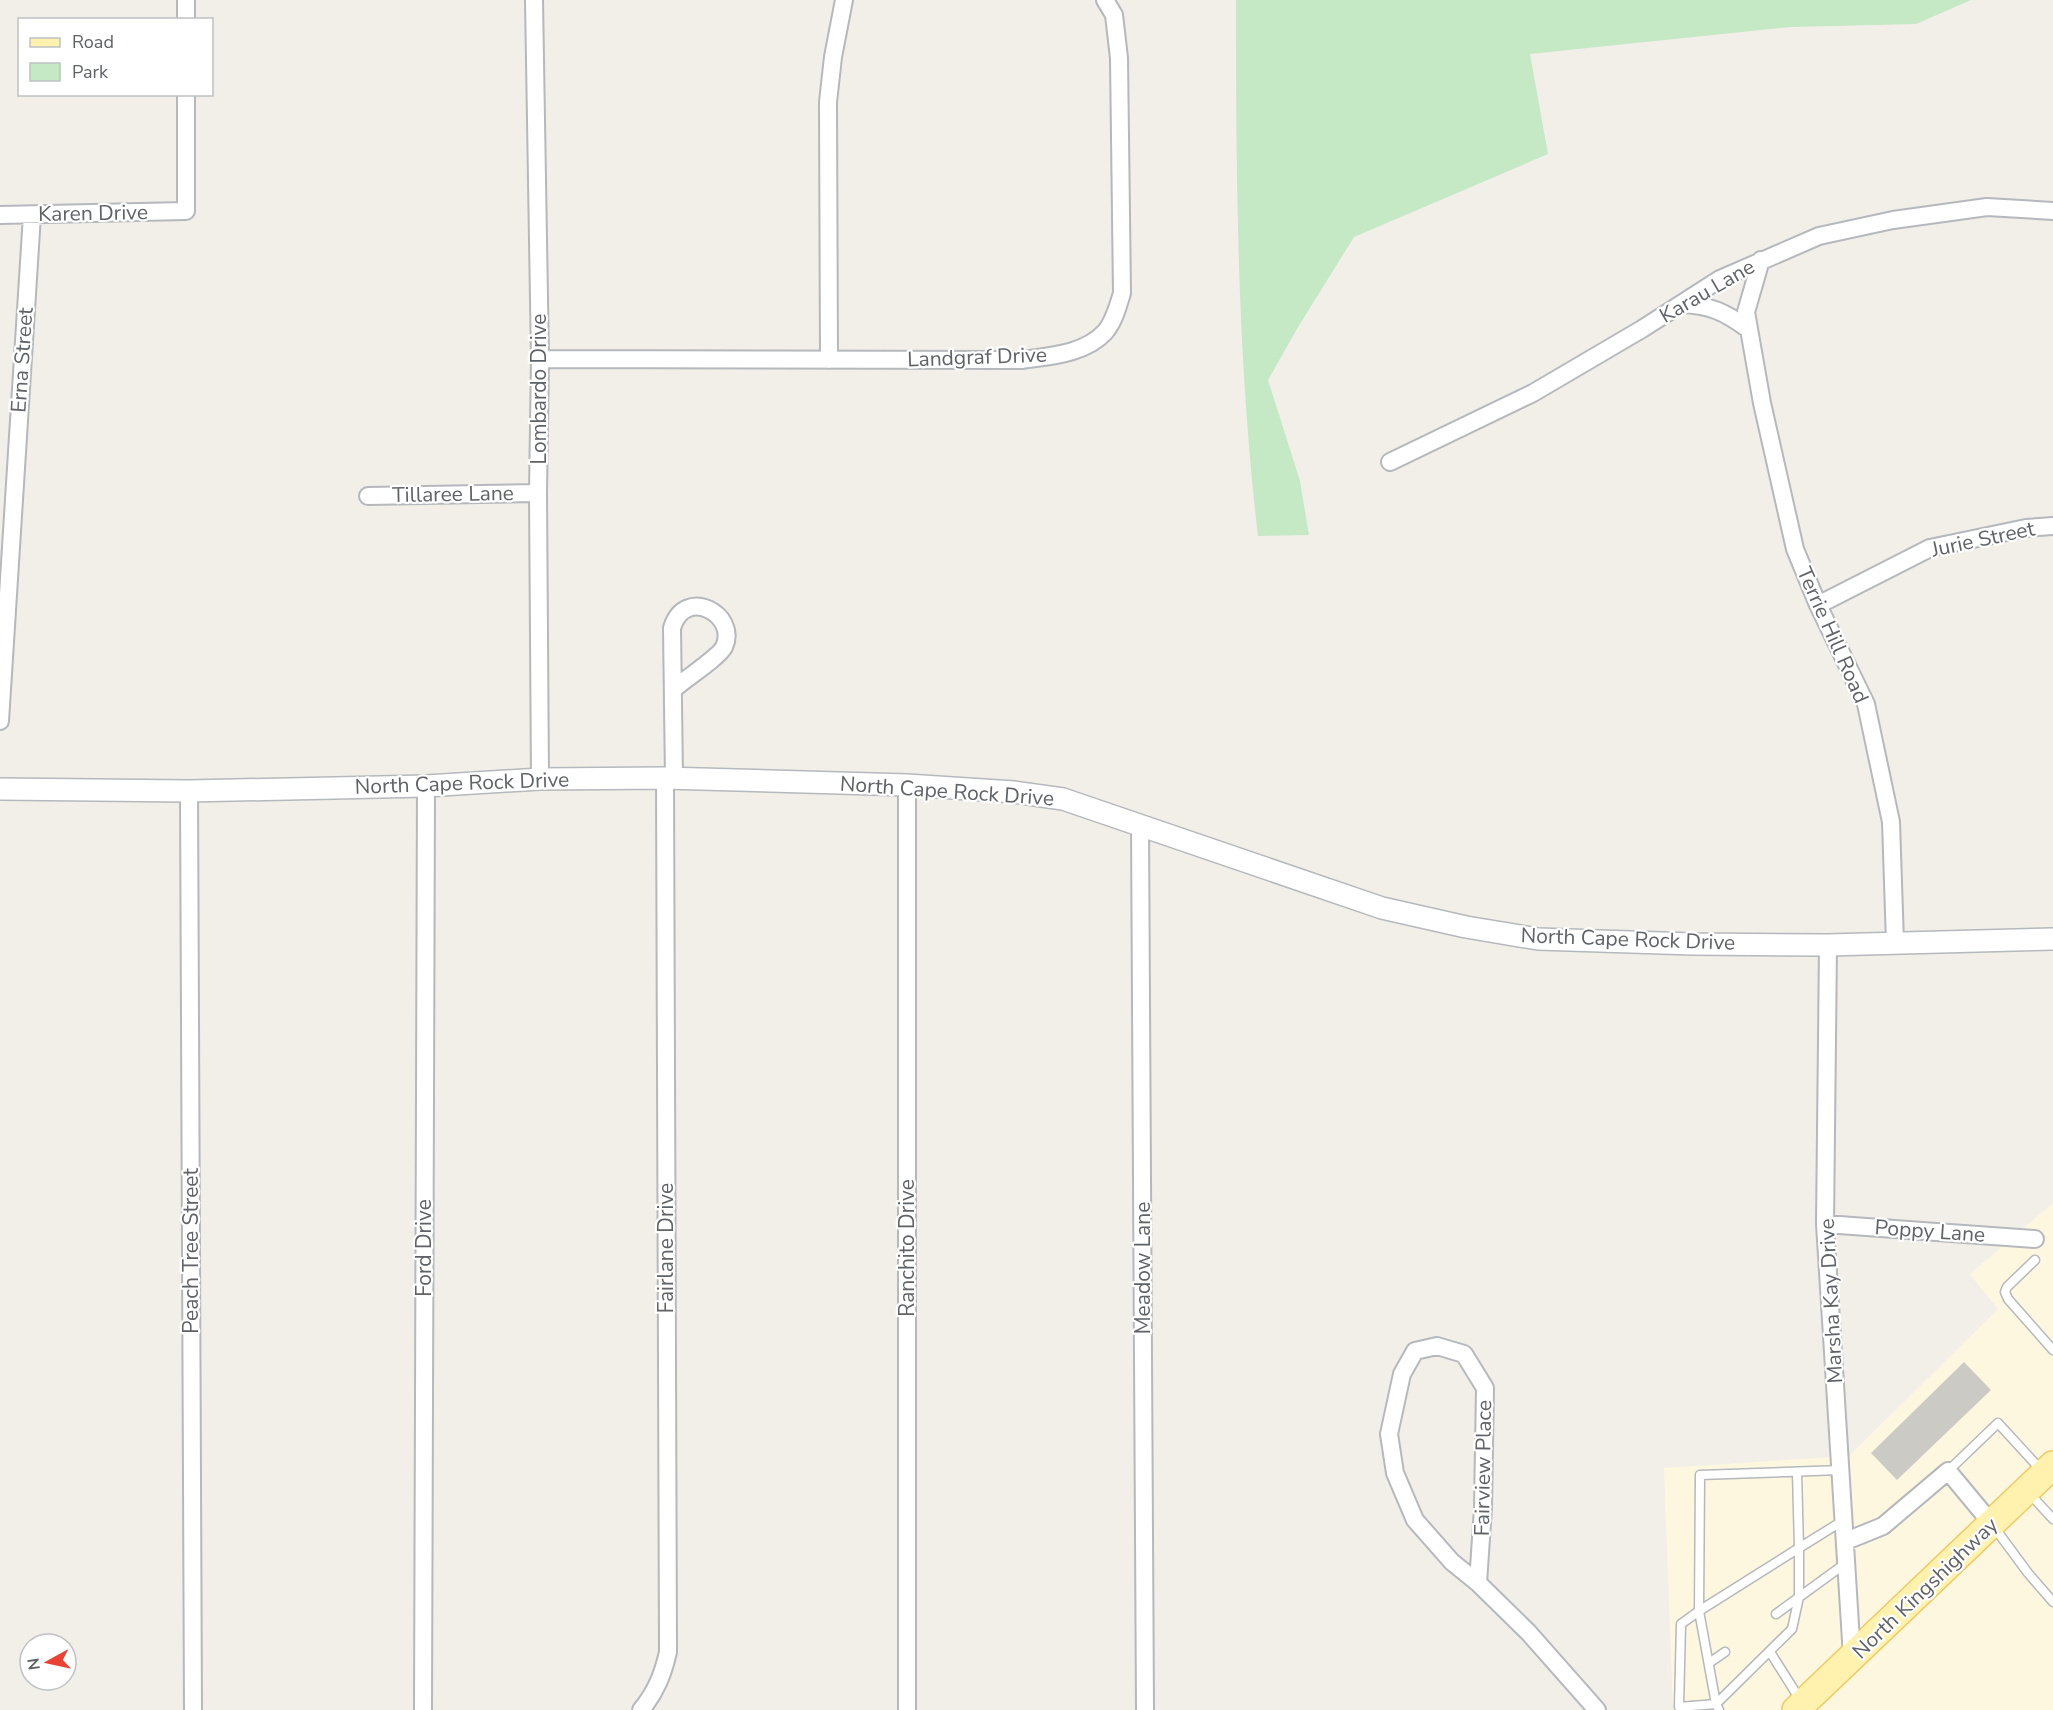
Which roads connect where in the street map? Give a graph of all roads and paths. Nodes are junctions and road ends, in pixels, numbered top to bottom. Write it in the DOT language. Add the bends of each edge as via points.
graph roads {
  1 [pos="186,0"];
  2 [pos="534,0"];
  3 [pos="844,0"];
  4 [pos="1105,0"];
  5 [pos="186,18"];
  6 [pos="186,96"];
  7 [pos="2053,211"];
  8 [pos="0,215"];
  9 [pos="32,215"];
  10 [pos="1761,260"];
  11 [pos="1681,304"];
  12 [pos="1748,329"];
  13 [pos="540,360"];
  14 [pos="829,360"];
  15 [pos="1390,462"];
  16 [pos="538,493"];
  17 [pos="368,496"];
  18 [pos="2053,526"];
  19 [pos="1818,605"];
  20 [pos="674,688"];
  21 [pos="0,721"];
  22 [pos="670,778"];
  23 [pos="540,779"];
  24 [pos="907,785"];
  25 [pos="426,786"];
  26 [pos="0,789"];
  27 [pos="189,791"];
  28 [pos="1140,825"];
  29 [pos="2053,939"];
  30 [pos="1894,943"];
  31 [pos="1828,945"];
  32 [pos="1825,1224"];
  33 [pos="2035,1239"];
  34 [pos="2035,1260"];
  35 [pos="2053,1350"];
  36 [pos="1841,1470"];
  37 [pos="1948,1471"];
  38 [pos="1797,1472"];
  39 [pos="2041,1476"];
  40 [pos="2053,1519"];
  41 [pos="1844,1520"];
  42 [pos="1992,1524"];
  43 [pos="1846,1541"];
  44 [pos="1799,1548"];
  45 [pos="1846,1563"];
  46 [pos="1478,1583"];
  47 [pos="1799,1597"];
  48 [pos="2053,1602"];
  49 [pos="1699,1611"];
  50 [pos="1776,1614"];
  51 [pos="1725,1652"];
  52 [pos="1770,1652"];
  53 [pos="1852,1657"];
  54 [pos="1709,1663"];
  55 [pos="1717,1707"];
  56 [pos="1799,1707"];
  57 [pos="194,1710"];
  58 [pos="423,1710"];
  59 [pos="641,1710"];
  60 [pos="907,1710"];
  61 [pos="1145,1710"];
  62 [pos="1597,1710"];
  1 -- 5 [label="street"];
  2 -- 13 [label="street, Lombardo Drive"];
  3 -- 14 [label="street" via="828,102"];
  4 -- 14 [label="street, Landgraf Drive" via="1114,15 1119,58 1122,293 1116,314 1105,331 1085,347 1023,360"];
  6 -- 9 [label="street, Karen Drive" via="186,211"];
  7 -- 10 [label="street, Karau Lane" via="1987,207 1893,220 1820,236"];
  8 -- 9 [label="street, Karen Drive"];
  9 -- 21 [label="street, Erna Street"];
  10 -- 11 [label="street, Karau Lane" via="1719,279"];
  10 -- 12 [label="street, Terrie Hill Road" via="1746,312"];
  11 -- 12 [label="street" via="1703,305 1728,314"];
  11 -- 15 [label="street, Karau Lane" via="1533,393"];
  12 -- 19 [label="street, Terrie Hill Road" via="1795,549"];
  13 -- 14 [label="street, Landgraf Drive"];
  13 -- 16 [label="street, Lombardo Drive"];
  16 -- 17 [label="street, Tillaree Lane"];
  16 -- 23 [label="street, Lombardo Drive"];
  18 -- 19 [label="street, Jurie Street" via="1930,548"];
  19 -- 30 [label="street, Terrie Hill Road" via="1866,704 1891,822"];
  20 -- 20 [label="street, Fairlane Drive" via="724,647 725,629 712,609 692,606 675,619"];
  20 -- 22 [label="street, Fairlane Drive"];
  22 -- 23 [label="street, North Cape Rock Drive"];
  22 -- 24 [label="street, North Cape Rock Drive"];
  22 -- 59 [label="street, Fairlane Drive" via="668,1652 655,1692"];
  23 -- 25 [label="street, North Cape Rock Drive"];
  24 -- 28 [label="street, North Cape Rock Drive" via="1063,799"];
  24 -- 60 [label="street, Ranchito Drive"];
  25 -- 27 [label="street, North Cape Rock Drive"];
  25 -- 58 [label="street, Ford Drive"];
  26 -- 27 [label="street, North Cape Rock Drive"];
  27 -- 57 [label="street, Peach Tree Street"];
  28 -- 31 [label="street, North Cape Rock Drive" via="1382,908 1466,927 1538,939"];
  28 -- 61 [label="street, Meadow Lane"];
  29 -- 30 [label="street, North Cape Rock Drive"];
  30 -- 31 [label="street, North Cape Rock Drive"];
  31 -- 32 [label="street, Marsha Kay Drive"];
  32 -- 33 [label="street, Poppy Lane"];
  32 -- 36 [label="street, Marsha Kay Drive"];
  34 -- 35 [label="lane" via="2005,1292"];
  36 -- 38 [label="lane"];
  36 -- 41 [label="street, Marsha Kay Drive"];
  37 -- 39 [label="lane" via="1998,1423"];
  37 -- 42 [label="street"];
  37 -- 43 [label="street" via="1883,1526"];
  38 -- 44 [label="lane"];
  38 -- 49 [label="lane" via="1700,1475"];
  39 -- 40 [label="lane"];
  39 -- 42 [label="main road, North Kingshighway"];
  41 -- 43 [label="street, Marsha Kay Drive"];
  41 -- 44 [label="lane"];
  42 -- 48 [label="lane"];
  42 -- 53 [label="main road, North Kingshighway"];
  43 -- 45 [label="street, Marsha Kay Drive"];
  44 -- 47 [label="lane"];
  44 -- 49 [label="lane"];
  45 -- 47 [label="lane"];
  45 -- 53 [label="street, Marsha Kay Drive"];
  46 -- 46 [label="street, Fairview Place" via="1452,1562 1415,1520 1395,1473 1389,1434 1402,1374 1415,1351 1437,1346 1464,1354 1485,1388"];
  46 -- 62 [label="street, Fairview Place" via="1529,1633"];
  47 -- 50 [label="lane"];
  47 -- 52 [label="lane" via="1792,1629"];
  49 -- 54 [label="lane"];
  49 -- 55 [label="lane" via="1681,1624 1679,1707"];
  51 -- 54 [label="lane"];
  52 -- 55 [label="lane"];
  52 -- 56 [label="lane"];
  53 -- 56 [label="main road, North Kingshighway"];
  54 -- 55 [label="lane"];
}
